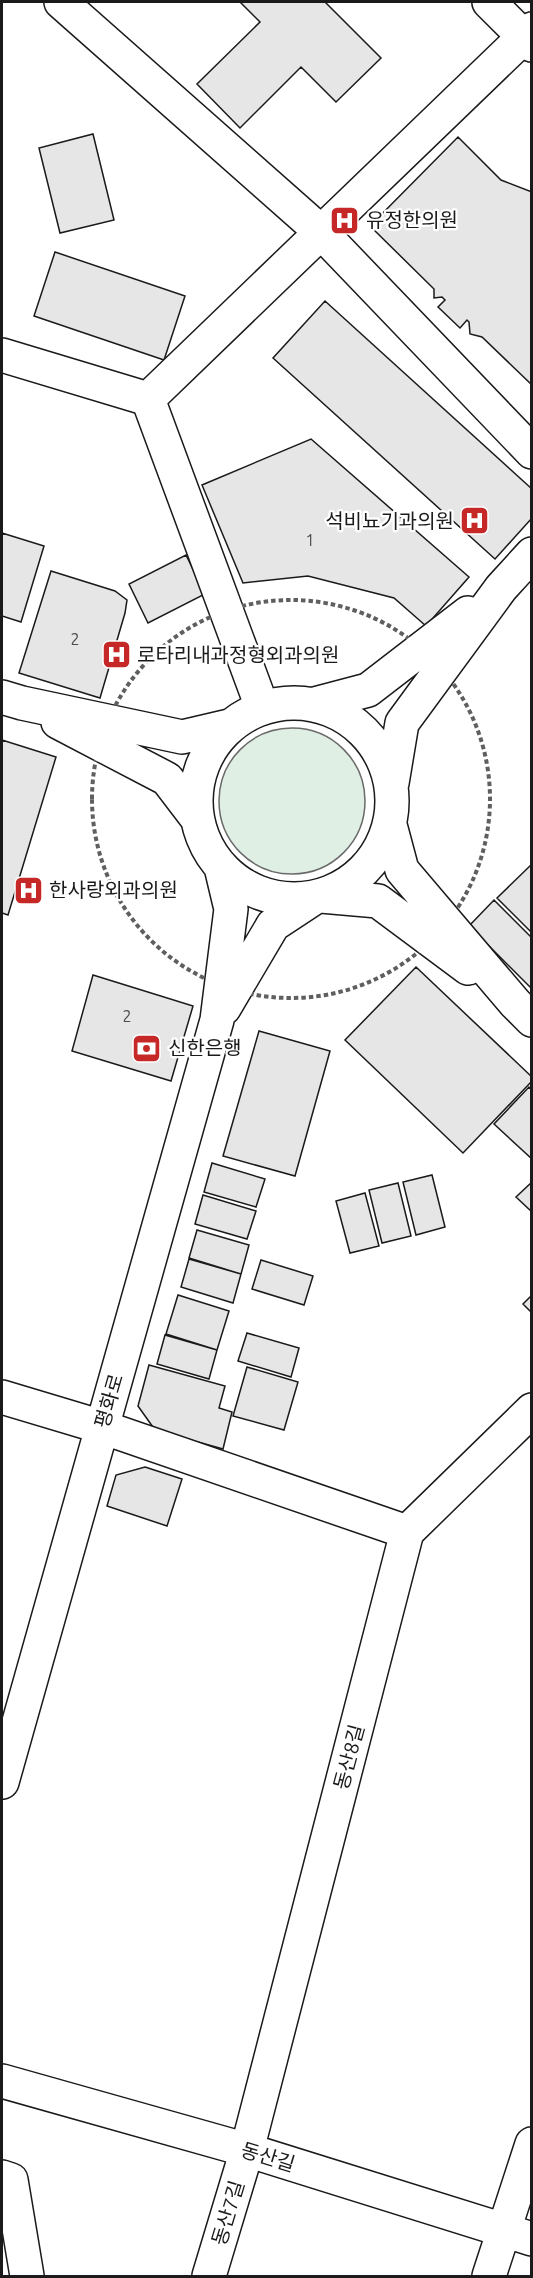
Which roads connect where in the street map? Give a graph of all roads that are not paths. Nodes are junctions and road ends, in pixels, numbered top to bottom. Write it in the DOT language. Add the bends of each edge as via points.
graph roads {
  1 [pos="61,2"];
  2 [pos="489,2"];
  3 [pos="529,37"];
  4 [pos="321,232"];
  5 [pos="2,355"];
  6 [pos="148,399"];
  7 [pos="531,452"];
  8 [pos="531,554"];
  9 [pos="431,660"];
  10 [pos="12,700"];
  11 [pos="315,704"];
  12 [pos="262,707"];
  13 [pos="229,726"];
  14 [pos="103,732"];
  15 [pos="392,784"];
  16 [pos="196,817"];
  17 [pos="390,825"];
  18 [pos="221,867"];
  19 [pos="317,897"];
  20 [pos="439,932"];
  21 [pos="228,988"];
  22 [pos="523,1011"];
  23 [pos="2,1397"];
  24 [pos="102,1427"];
  25 [pos="525,1428"];
  26 [pos="407,1532"];
  27 [pos="2,1782"];
  28 [pos="2,2081"];
  29 [pos="531,2144"];
  30 [pos="247,2150"];
  31 [pos="2,2177"];
  32 [pos="517,2234"];
  33 [pos="27,2277"];
  34 [pos="209,2277"];
  35 [pos="489,2277"];
  1 -- 4 [label="street"];
  2 -- 3 [label="street"];
  3 -- 4 [label="street"];
  4 -- 6 [label="street"];
  4 -- 7 [label="street"];
  5 -- 6 [label="street"];
  6 -- 12 [label="street"];
  8 -- 9 [label="street"];
  9 -- 11 [label="street" via="368,690"];
  9 -- 15 [label="street" via="402,723"];
  10 -- 14 [label="street"];
  11 -- 12 [label="street" via="288,702"];
  11 -- 15 [label="street" via="343,715 366,733 382,756"];
  12 -- 13 [label="street"];
  13 -- 14 [label="street" via="182,737"];
  13 -- 16 [label="street" via="212,745 201,767"];
  14 -- 16 [label="street" via="167,779"];
  15 -- 17 [label="street"];
  16 -- 18 [label="street" via="205,843"];
  17 -- 19 [label="street" via="372,862 358,876"];
  17 -- 20 [label="street" via="402,870"];
  18 -- 19 [label="street" via="240,883 264,894 288,899"];
  18 -- 21 [label="street" via="231,909"];
  19 -- 20 [label="street" via="378,901"];
  19 -- 21 [label="street, 평화로" via="273,925"];
  20 -- 22 [label="street"];
  21 -- 24 [label="street, 평화로"];
  23 -- 24 [label="street"];
  24 -- 26 [label="street"];
  24 -- 27 [label="street, 평화로"];
  25 -- 26 [label="street"];
  26 -- 30 [label="street, 동산8길"];
  28 -- 30 [label="street, 동산길"];
  29 -- 32 [label="street"];
  30 -- 32 [label="street, 동산길"];
  30 -- 34 [label="street, 동산7길"];
  31 -- 33 [label="street" via="11,2180"];
  32 -- 35 [label="street"];
}
